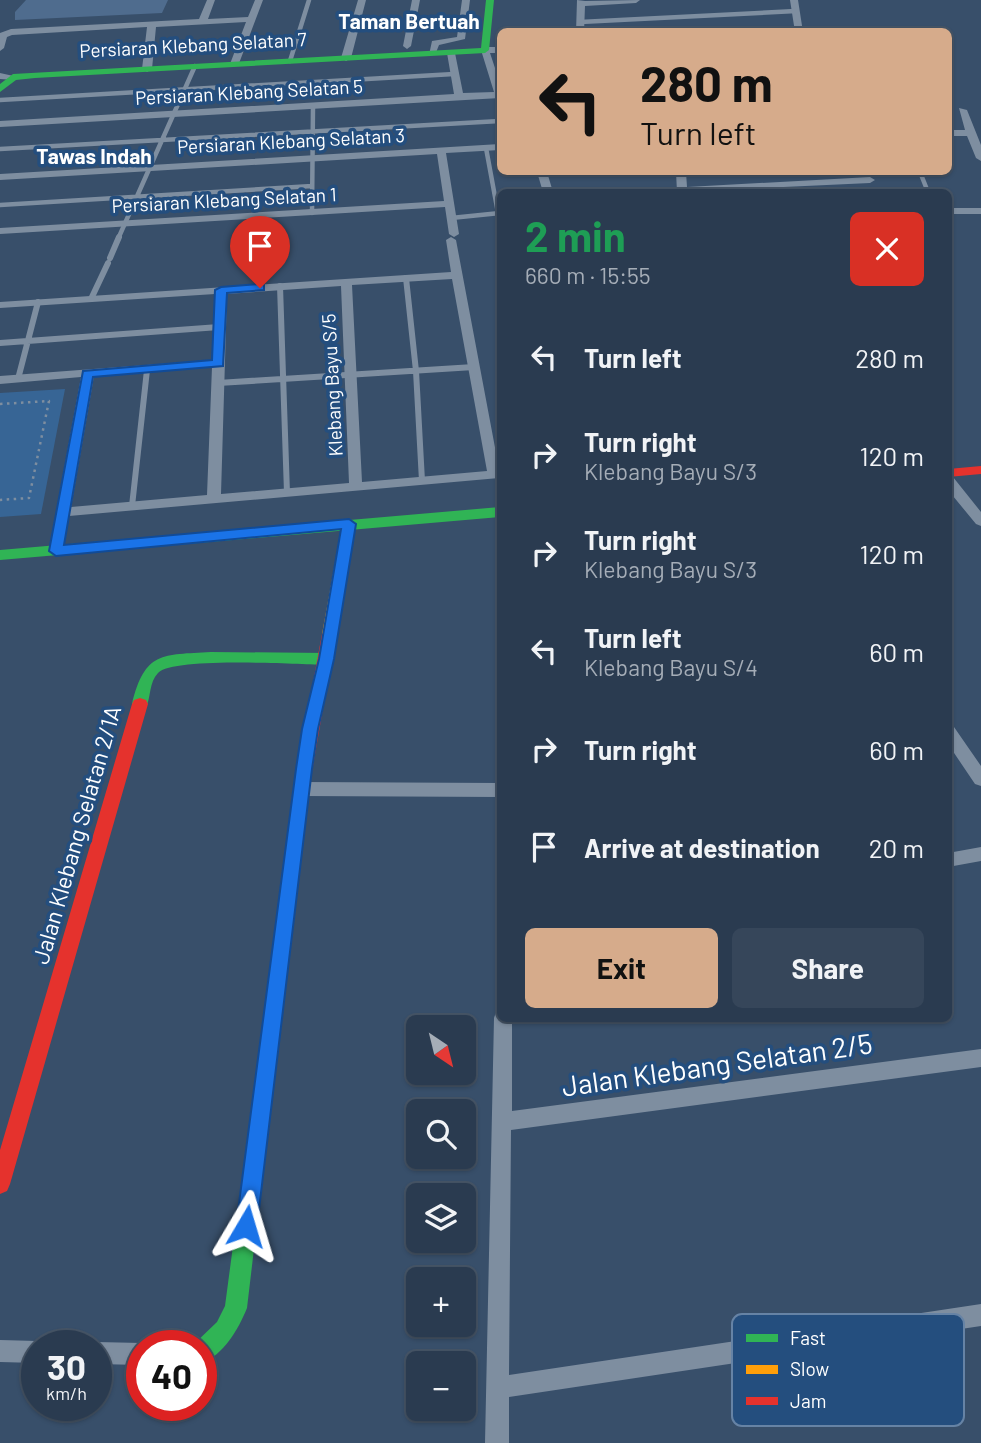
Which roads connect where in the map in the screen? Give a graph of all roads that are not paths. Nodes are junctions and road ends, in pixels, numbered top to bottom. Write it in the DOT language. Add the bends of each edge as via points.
graph roads {
  1 [pos="211,0"];
  2 [pos="260,0"];
  3 [pos="310,0"];
  4 [pos="362,0"];
  5 [pos="416,0"];
  6 [pos="466,0"];
  7 [pos="490,0"];
  8 [pos="636,0"];
  9 [pos="794,0"];
  10 [pos="581,2"];
  11 [pos="796,11"];
  12 [pos="251,19"];
  13 [pos="202,22"];
  14 [pos="152,24"];
  15 [pos="580,27"];
  16 [pos="798,28"];
  17 [pos="407,46"];
  18 [pos="0,48"];
  19 [pos="493,50"];
  20 [pos="450,52"];
  21 [pos="432,53"];
  22 [pos="346,58"];
  23 [pos="290,61"];
  24 [pos="235,64"];
  25 [pos="195,66"];
  26 [pos="147,69"];
  27 [pos="496,72"];
  28 [pos="454,74"];
  29 [pos="6,76"];
  30 [pos="0,89"];
  31 [pos="184,89"];
  32 [pos="497,94"];
  33 [pos="458,98"];
  34 [pos="0,100"];
  35 [pos="313,106"];
  36 [pos="962,110"];
  37 [pos="173,114"];
  38 [pos="497,121"];
  39 [pos="0,124"];
  40 [pos="312,132"];
  41 [pos="952,133"];
  42 [pos="971,134"];
  43 [pos="161,140"];
  44 [pos="497,147"];
  45 [pos="486,148"];
  46 [pos="0,149"];
  47 [pos="440,150"];
  48 [pos="311,158"];
  49 [pos="981,158"];
  50 [pos="150,166"];
  51 [pos="869,176"];
  52 [pos="0,177"];
  53 [pos="312,186"];
  54 [pos="707,189"];
  55 [pos="137,196"];
  56 [pos="497,203"];
  57 [pos="449,204"];
  58 [pos="0,205"];
  59 [pos="952,211"];
  60 [pos="981,211"];
  61 [pos="312,213"];
  62 [pos="497,213"];
  63 [pos="452,218"];
  64 [pos="125,223"];
  65 [pos="0,231"];
  66 [pos="457,275"];
  67 [pos="406,278"];
  68 [pos="346,282"];
  69 [pos="280,286"];
  70 [pos="221,290"];
  71 [pos="92,299"];
  72 [pos="38,302"];
  73 [pos="0,305"];
  74 [pos="219,327"];
  75 [pos="28,341"];
  76 [pos="0,343"];
  77 [pos="218,363"];
  78 [pos="474,367"];
  79 [pos="147,370"];
  80 [pos="416,371"];
  81 [pos="88,373"];
  82 [pos="350,375"];
  83 [pos="18,379"];
  84 [pos="283,379"];
  85 [pos="0,380"];
  86 [pos="218,383"];
  87 [pos="981,470"];
  88 [pos="952,473"];
  89 [pos="422,481"];
  90 [pos="952,485"];
  91 [pos="356,487"];
  92 [pos="287,493"];
  93 [pos="214,499"];
  94 [pos="132,506"];
  95 [pos="62,512"];
  96 [pos="497,512"];
  97 [pos="981,521"];
  98 [pos="349,524"];
  99 [pos="56,551"];
  100 [pos="0,555"];
  101 [pos="326,659"];
  102 [pos="952,737"];
  103 [pos="981,779"];
  104 [pos="301,789"];
  105 [pos="497,790"];
  106 [pos="981,854"];
  107 [pos="952,859"];
  108 [pos="503,1022"];
  109 [pos="981,1058"];
  110 [pos="501,1122"];
  111 [pos="0,1184"];
  112 [pos="217,1337"];
  113 [pos="0,1351"];
  114 [pos="21,1352"];
  115 [pos="732,1353"];
  116 [pos="497,1388"];
  117 [pos="497,1443"];
  1 -- 13 [label="street"];
  2 -- 12 [label="street"];
  3 -- 23 [label="lane"];
  4 -- 22 [label="street"];
  5 -- 17 [label="street"];
  6 -- 21 [label="street" via="460,39 433,44"];
  7 -- 19 [label="street"];
  8 -- 10 [label="street"];
  9 -- 11 [label="street"];
  10 -- 15 [label="street"];
  11 -- 15 [label="lane"];
  11 -- 16 [label="street"];
  12 -- 13 [label="street"];
  12 -- 24 [label="street"];
  13 -- 14 [label="street"];
  14 -- 18 [label="street" via="11,32 3,35"];
  14 -- 26 [label="street"];
  19 -- 20 [label="street, Persiaran Klebang Selatan 7"];
  19 -- 27 [label="street"];
  20 -- 21 [label="street, Persiaran Klebang Selatan 7"];
  20 -- 28 [label="street"];
  21 -- 22 [label="street, Persiaran Klebang Selatan 7"];
  22 -- 23 [label="street, Persiaran Klebang Selatan 7"];
  23 -- 24 [label="street, Persiaran Klebang Selatan 7"];
  24 -- 25 [label="street, Persiaran Klebang Selatan 7"];
  25 -- 26 [label="street, Persiaran Klebang Selatan 7"];
  25 -- 31 [label="lane"];
  26 -- 29 [label="street, Persiaran Klebang Selatan 7"];
  28 -- 31 [label="lane"];
  28 -- 33 [label="street"];
  29 -- 30 [label="street"];
  31 -- 34 [label="lane"];
  31 -- 37 [label="lane"];
  32 -- 33 [label="street, Persiaran Klebang Selatan 5"];
  33 -- 35 [label="street, Persiaran Klebang Selatan 5"];
  35 -- 37 [label="street, Persiaran Klebang Selatan 5"];
  35 -- 40 [label="lane"];
  36 -- 42 [label="street"];
  37 -- 39 [label="street, Persiaran Klebang Selatan 5"];
  37 -- 43 [label="lane"];
  38 -- 40 [label="lane"];
  40 -- 43 [label="lane"];
  40 -- 48 [label="lane"];
  41 -- 42 [label="street"];
  42 -- 49 [label="street"];
  43 -- 46 [label="lane"];
  43 -- 50 [label="lane"];
  44 -- 45 [label="street, Persiaran Klebang Selatan 3"];
  45 -- 47 [label="street, Persiaran Klebang Selatan 3"];
  45 -- 56 [label="lane"];
  47 -- 48 [label="street, Persiaran Klebang Selatan 3"];
  47 -- 57 [label="street"];
  48 -- 50 [label="street, Persiaran Klebang Selatan 3"];
  48 -- 53 [label="lane"];
  50 -- 52 [label="street, Persiaran Klebang Selatan 3"];
  50 -- 55 [label="lane"];
  51 -- 54 [label="street"];
  53 -- 55 [label="lane"];
  53 -- 61 [label="lane"];
  55 -- 58 [label="lane"];
  55 -- 64 [label="lane"];
  57 -- 61 [label="street, Persiaran Klebang Selatan 1"];
  57 -- 63 [label="street"];
  59 -- 60 [label="street"];
  61 -- 64 [label="street, Persiaran Klebang Selatan 1"];
  62 -- 63 [label="lane"];
  63 -- 66 [label="street"];
  64 -- 65 [label="street, Persiaran Klebang Selatan 1"];
  64 -- 71 [label="lane"];
  66 -- 67 [label="street"];
  66 -- 78 [label="street"];
  67 -- 68 [label="street"];
  67 -- 80 [label="lane"];
  68 -- 69 [label="street"];
  68 -- 82 [label="street, Klebang Bayu S/5"];
  69 -- 70 [label="street"];
  69 -- 84 [label="lane"];
  70 -- 71 [label="street"];
  70 -- 74 [label="street"];
  71 -- 72 [label="street"];
  72 -- 73 [label="street"];
  72 -- 75 [label="lane"];
  74 -- 75 [label="lane"];
  74 -- 77 [label="street"];
  75 -- 76 [label="lane"];
  75 -- 83 [label="lane"];
  77 -- 79 [label="street"];
  77 -- 86 [label="street"];
  78 -- 80 [label="lane"];
  78 -- 89 [label="street" via="494,475"];
  79 -- 81 [label="street"];
  79 -- 94 [label="lane"];
  80 -- 82 [label="lane"];
  80 -- 89 [label="lane"];
  81 -- 83 [label="street"];
  81 -- 95 [label="street"];
  82 -- 84 [label="lane"];
  82 -- 91 [label="street, Klebang Bayu S/5"];
  83 -- 85 [label="street"];
  84 -- 86 [label="lane"];
  84 -- 92 [label="lane"];
  86 -- 93 [label="street"];
  87 -- 88 [label="street"];
  89 -- 91 [label="street"];
  90 -- 97 [label="street"];
  91 -- 92 [label="street"];
  92 -- 93 [label="street"];
  93 -- 94 [label="street"];
  94 -- 95 [label="street"];
  95 -- 99 [label="street"];
  96 -- 98 [label="street"];
  98 -- 99 [label="street"];
  98 -- 101 [label="street"];
  99 -- 100 [label="street"];
  101 -- 104 [label="street"];
  101 -- 111 [label="street, Jalan Klebang Selatan 2/1A" via="191,659 158,664 149,672"];
  102 -- 103 [label="street"];
  104 -- 105 [label="street"];
  104 -- 112 [label="street" via="236,1308"];
  106 -- 107 [label="street"];
  108 -- 110 [label="street"];
  109 -- 110 [label="street, Jalan Klebang Selatan 2/5"];
  110 -- 116 [label="street"];
  113 -- 114 [label="street"];
  115 -- 116 [label="street"];
  116 -- 117 [label="street"];
}
